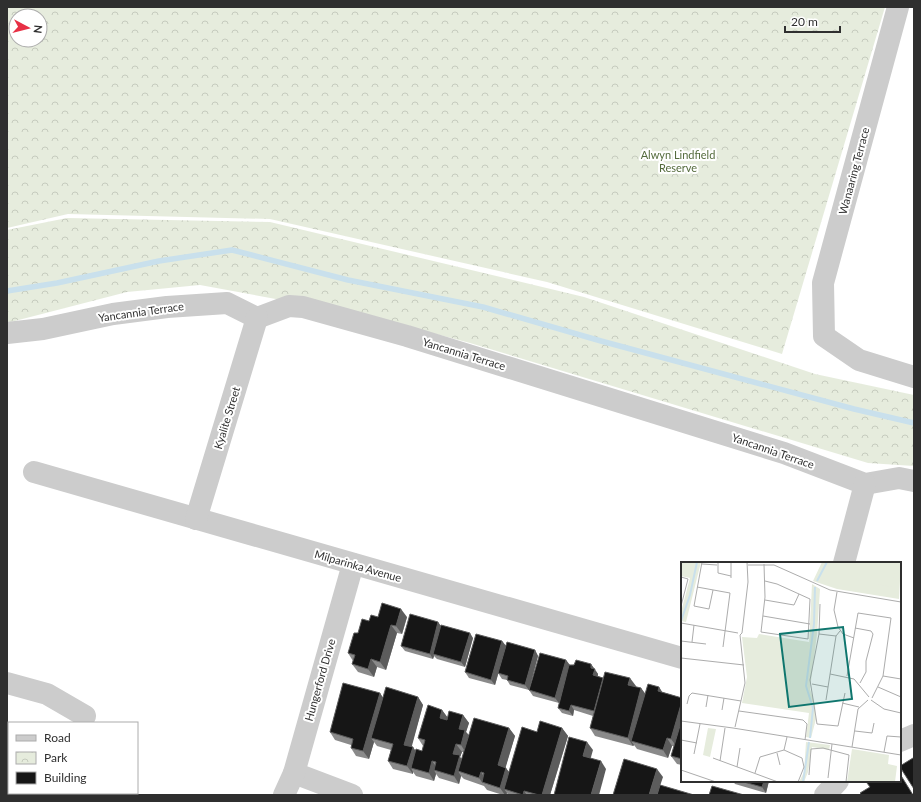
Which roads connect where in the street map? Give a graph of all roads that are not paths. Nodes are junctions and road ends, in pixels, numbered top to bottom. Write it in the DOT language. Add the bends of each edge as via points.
graph roads {
  1 [pos="898,7"];
  2 [pos="257,318"];
  3 [pos="7,333"];
  4 [pos="914,377"];
  5 [pos="34,472"];
  6 [pos="914,480"];
  7 [pos="865,484"];
  8 [pos="196,519"];
  9 [pos="844,562"];
  10 [pos="353,564"];
  11 [pos="681,658"];
  12 [pos="7,683"];
  13 [pos="85,716"];
  14 [pos="914,735"];
  15 [pos="901,741"];
  16 [pos="294,773"];
  17 [pos="837,782"];
  18 [pos="284,795"];
  19 [pos="352,795"];
  20 [pos="825,795"];
  1 -- 4 [label="street, Wanaaring Terrace" via="823,283 824,336 859,360"];
  2 -- 3 [label="street, Yancannia Terrace" via="227,303 113,314 43,329"];
  2 -- 7 [label="street, Yancannia Terrace" via="289,306 311,309 407,336 784,453"];
  2 -- 8 [label="street, Kyalite Street"];
  5 -- 8 [label="street, Milparinka Avenue"];
  6 -- 7 [label="street" via="899,478"];
  7 -- 9 [label="street"];
  8 -- 10 [label="street, Milparinka Avenue"];
  10 -- 11 [label="street, Milparinka Avenue"];
  10 -- 16 [label="street, Hungerford Drive"];
  12 -- 13 [label="street" via="47,694"];
  14 -- 15 [label="street"];
  16 -- 18 [label="street, Hungerford Drive"];
  16 -- 19 [label="street"];
  17 -- 20 [label="street"];
}
